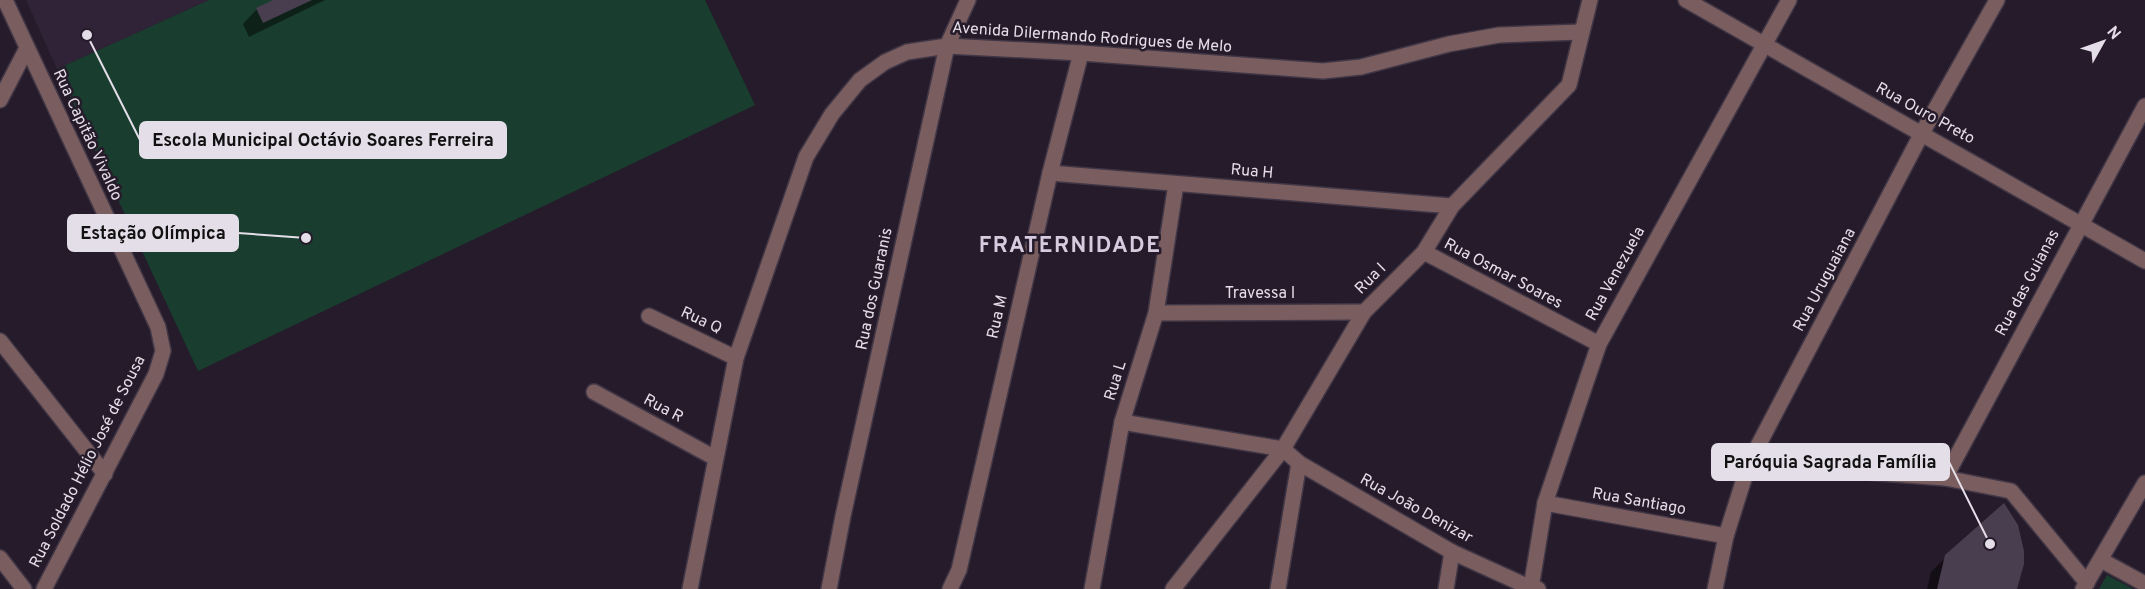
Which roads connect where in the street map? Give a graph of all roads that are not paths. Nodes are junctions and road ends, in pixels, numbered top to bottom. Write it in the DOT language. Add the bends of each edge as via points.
graph roads {
  1 [pos="5,0"];
  2 [pos="968,0"];
  3 [pos="1590,0"];
  4 [pos="1686,0"];
  5 [pos="1789,0"];
  6 [pos="1997,0"];
  7 [pos="1581,32"];
  8 [pos="1763,45"];
  9 [pos="947,46"];
  10 [pos="27,48"];
  11 [pos="1082,53"];
  12 [pos="0,100"];
  13 [pos="2145,106"];
  14 [pos="1922,133"];
  15 [pos="1050,173"];
  16 [pos="1176,184"];
  17 [pos="1452,206"];
  18 [pos="2080,224"];
  19 [pos="1424,252"];
  20 [pos="2145,261"];
  21 [pos="1364,312"];
  22 [pos="1156,313"];
  23 [pos="649,316"];
  24 [pos="0,341"];
  25 [pos="1599,344"];
  26 [pos="163,351"];
  27 [pos="736,358"];
  28 [pos="594,392"];
  29 [pos="1122,422"];
  30 [pos="1283,449"];
  31 [pos="715,458"];
  32 [pos="1299,463"];
  33 [pos="1749,463"];
  34 [pos="105,474"];
  35 [pos="1946,477"];
  36 [pos="2145,483"];
  37 [pos="1545,503"];
  38 [pos="1726,536"];
  39 [pos="1452,552"];
  40 [pos="0,558"];
  41 [pos="2101,560"];
  42 [pos="2145,584"];
  43 [pos="2085,586"];
  44 [pos="1534,588"];
  45 [pos="24,589"];
  46 [pos="44,589"];
  47 [pos="690,589"];
  48 [pos="829,589"];
  49 [pos="950,589"];
  50 [pos="1092,589"];
  51 [pos="1173,589"];
  52 [pos="1278,589"];
  53 [pos="1446,589"];
  54 [pos="1715,589"];
  1 -- 10 [label="street, Rua Capitão Vivaldo"];
  2 -- 9 [label="street, Rua dos Guaranis"];
  3 -- 7 [label="street, Rua I"];
  4 -- 8 [label="street, Rua Ouro Preto"];
  5 -- 8 [label="street, Rua Venezuela"];
  6 -- 14 [label="street, Rua Uruguaiana"];
  7 -- 11 [label="street, Avenida Dilermando Rodrigues de Melo" via="1499,35 1361,67 1323,71"];
  7 -- 17 [label="street, Rua I" via="1569,85"];
  8 -- 14 [label="street, Rua Ouro Preto"];
  8 -- 25 [label="street, Rua Venezuela"];
  9 -- 11 [label="street, Avenida Dilermando Rodrigues de Melo"];
  9 -- 27 [label="street, Avenida Dilermando Rodrigues de Melo" via="907,52 885,62 860,80 832,114 806,157"];
  9 -- 48 [label="street, Rua dos Guaranis"];
  10 -- 12 [label="street"];
  10 -- 26 [label="street, Rua Capitão Vivaldo" via="158,327"];
  11 -- 15 [label="street, Rua M"];
  13 -- 18 [label="street, Rua das Guianas"];
  14 -- 18 [label="street, Rua Ouro Preto"];
  14 -- 33 [label="street, Rua Uruguaiana"];
  15 -- 16 [label="street, Rua H"];
  15 -- 49 [label="street, Rua M" via="959,570"];
  16 -- 17 [label="street, Rua H"];
  16 -- 22 [label="street, Rua L"];
  17 -- 19 [label="street, Rua I"];
  18 -- 20 [label="street, Rua Ouro Preto"];
  18 -- 35 [label="street, Rua das Guianas"];
  19 -- 21 [label="street, Rua I"];
  19 -- 25 [label="street, Rua Osmar Soares"];
  21 -- 22 [label="street, Travessa I"];
  21 -- 30 [label="street, Rua I"];
  22 -- 29 [label="street, Rua L"];
  23 -- 27 [label="street, Rua Q"];
  24 -- 34 [label="street"];
  25 -- 37 [label="street, Rua Venezuela"];
  26 -- 34 [label="street, Rua Soldado Hélio José de Sousa" via="156,375"];
  27 -- 31 [label="street, Avenida Dilermando Rodrigues de Melo"];
  28 -- 31 [label="street, Rua R"];
  29 -- 30 [label="street"];
  29 -- 50 [label="street, Rua L"];
  30 -- 32 [label="street, Rua João Denizar"];
  30 -- 51 [label="street, Rua I"];
  31 -- 47 [label="street, Avenida Dilermando Rodrigues de Melo"];
  32 -- 39 [label="street, Rua João Denizar"];
  32 -- 52 [label="street"];
  33 -- 35 [label="street"];
  33 -- 38 [label="street, Rua Uruguaiana"];
  34 -- 46 [label="street, Rua Soldado Hélio José de Sousa"];
  35 -- 43 [label="street" via="2011,491"];
  36 -- 41 [label="street"];
  37 -- 38 [label="street, Rua Santiago"];
  37 -- 44 [label="street, Rua Venezuela"];
  38 -- 54 [label="street, Rua Uruguaiana"];
  39 -- 44 [label="street, Rua João Denizar"];
  39 -- 53 [label="street"];
  40 -- 45 [label="street"];
  41 -- 42 [label="street"];
  41 -- 43 [label="street"];
}
